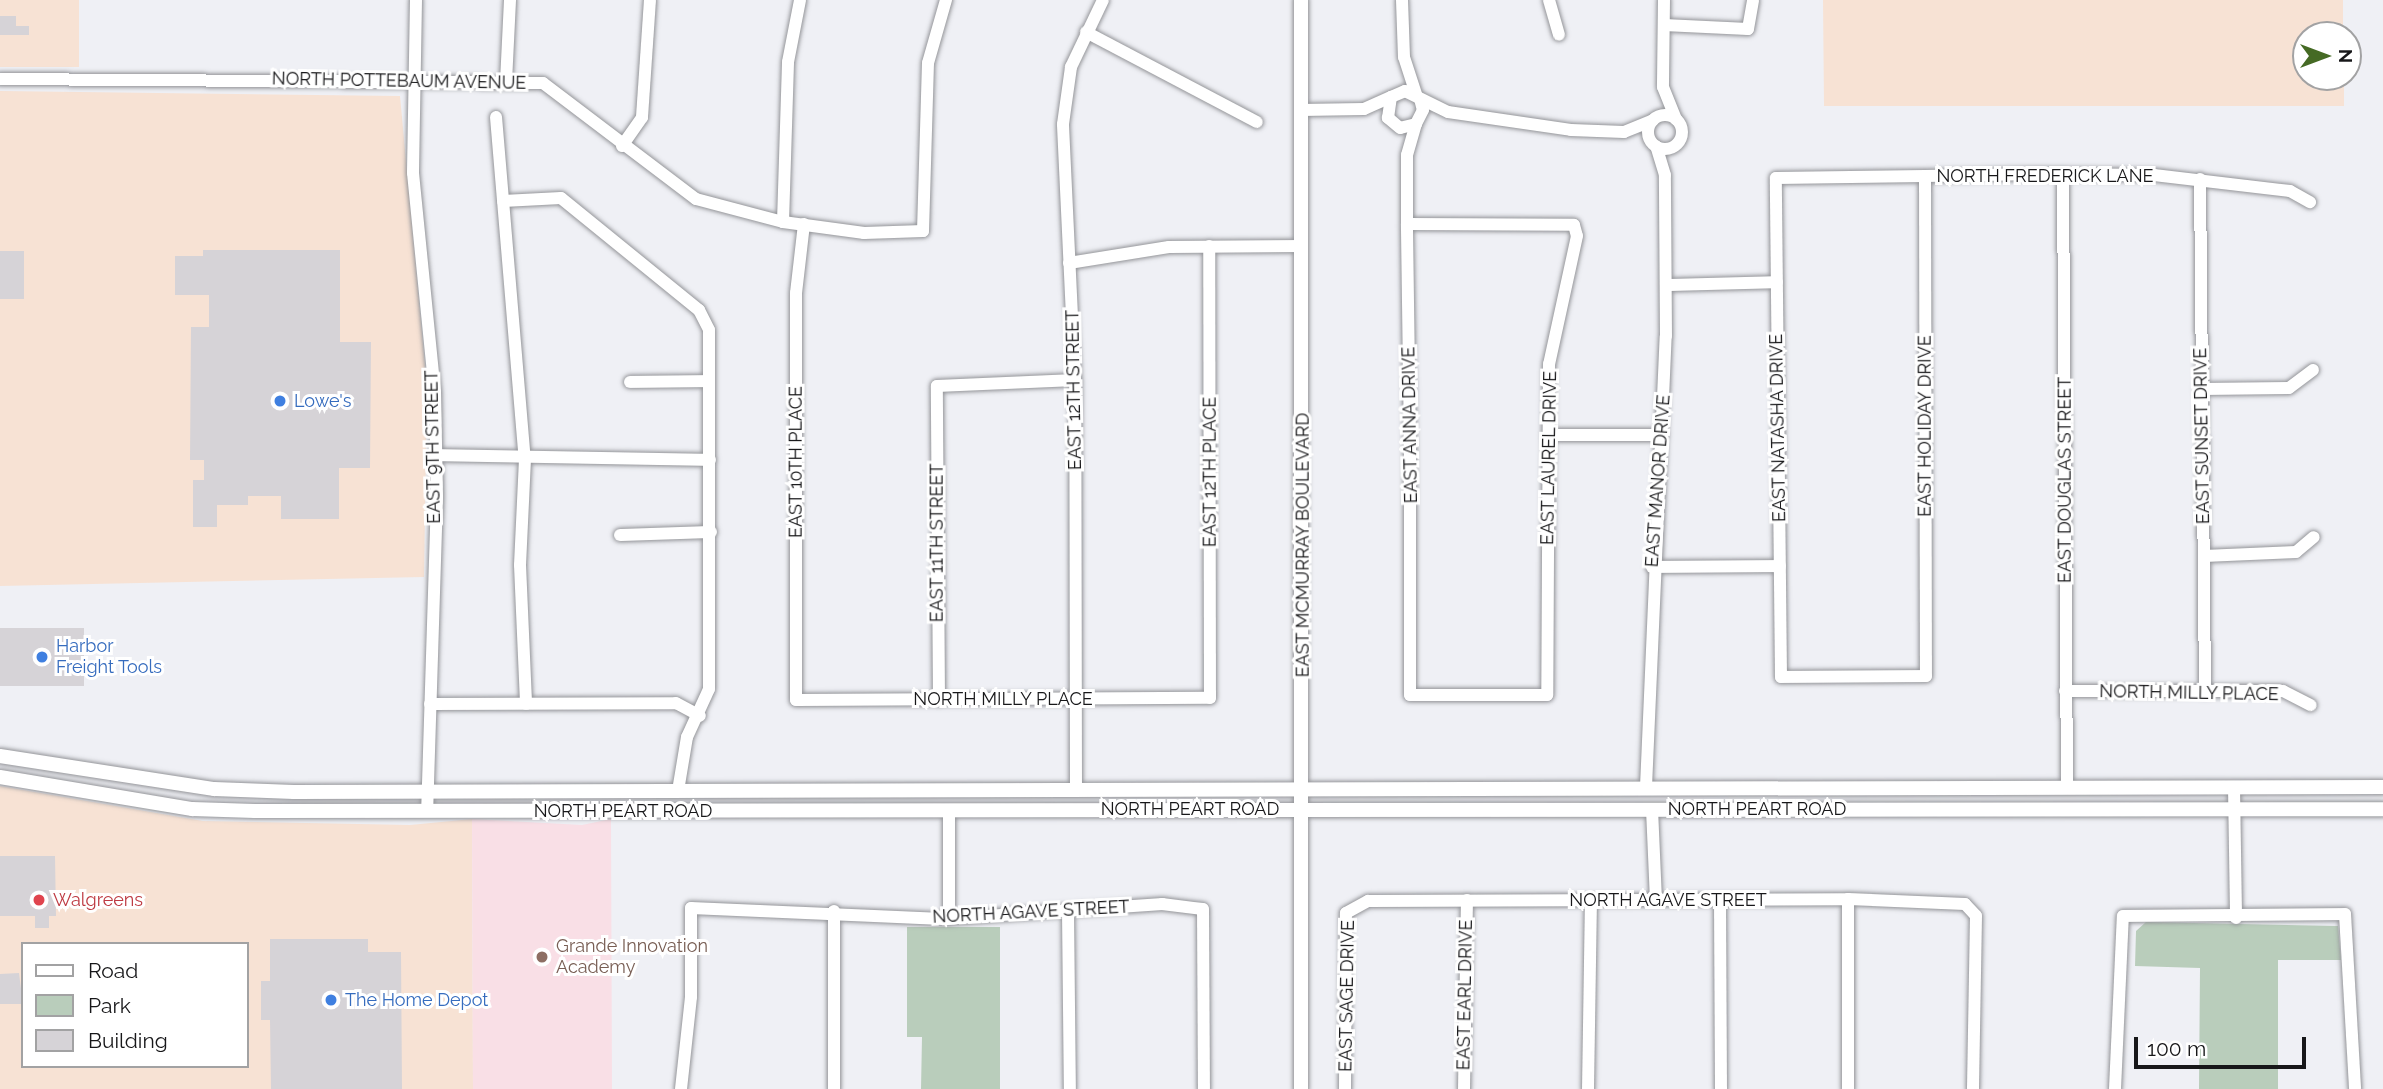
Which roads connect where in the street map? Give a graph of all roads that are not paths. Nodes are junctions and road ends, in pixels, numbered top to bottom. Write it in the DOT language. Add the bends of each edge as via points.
graph roads {
  1 [pos="416,0"];
  2 [pos="510,0"];
  3 [pos="650,0"];
  4 [pos="800,0"];
  5 [pos="946,0"];
  6 [pos="1103,0"];
  7 [pos="1301,0"];
  8 [pos="1402,0"];
  9 [pos="1549,0"];
  10 [pos="1664,0"];
  11 [pos="1753,0"];
  12 [pos="1664,25"];
  13 [pos="1086,32"];
  14 [pos="1559,35"];
  15 [pos="1404,57"];
  16 [pos="0,79"];
  17 [pos="414,80"];
  18 [pos="506,82"];
  19 [pos="1663,87"];
  20 [pos="1393,95"];
  21 [pos="1418,97"];
  22 [pos="1301,110"];
  23 [pos="1364,110"];
  24 [pos="1448,112"];
  25 [pos="496,117"];
  26 [pos="1676,119"];
  27 [pos="1653,120"];
  28 [pos="1257,122"];
  29 [pos="1418,122"];
  30 [pos="1394,124"];
  31 [pos="1624,132"];
  32 [pos="1678,142"];
  33 [pos="622,146"];
  34 [pos="1655,146"];
  35 [pos="1407,155"];
  36 [pos="2063,174"];
  37 [pos="1665,175"];
  38 [pos="1925,176"];
  39 [pos="1776,178"];
  40 [pos="2200,179"];
  41 [pos="503,201"];
  42 [pos="2310,202"];
  43 [pos="783,222"];
  44 [pos="804,224"];
  45 [pos="1407,224"];
  46 [pos="1209,246"];
  47 [pos="1302,246"];
  48 [pos="1069,263"];
  49 [pos="1777,282"];
  50 [pos="1666,285"];
  51 [pos="2313,370"];
  52 [pos="1075,380"];
  53 [pos="709,381"];
  54 [pos="630,382"];
  55 [pos="2202,389"];
  56 [pos="1662,435"];
  57 [pos="1548,436"];
  58 [pos="525,454"];
  59 [pos="436,455"];
  60 [pos="710,460"];
  61 [pos="710,532"];
  62 [pos="620,535"];
  63 [pos="2314,537"];
  64 [pos="2204,556"];
  65 [pos="1780,566"];
  66 [pos="1652,567"];
  67 [pos="1781,677"];
  68 [pos="2065,691"];
  69 [pos="2205,692"];
  70 [pos="1547,695"];
  71 [pos="1075,698"];
  72 [pos="1210,698"];
  73 [pos="796,700"];
  74 [pos="939,700"];
  75 [pos="430,704"];
  76 [pos="526,704"];
  77 [pos="2311,705"];
  78 [pos="700,716"];
  79 [pos="0,756"];
  80 [pos="0,777"];
  81 [pos="2067,786"];
  82 [pos="1646,787"];
  83 [pos="2234,787"];
  84 [pos="2383,787"];
  85 [pos="1076,789"];
  86 [pos="1303,789"];
  87 [pos="427,791"];
  88 [pos="678,791"];
  89 [pos="1303,809"];
  90 [pos="1652,809"];
  91 [pos="2235,809"];
  92 [pos="949,810"];
  93 [pos="2383,810"];
  94 [pos="427,811"];
  95 [pos="1848,898"];
  96 [pos="1466,900"];
  97 [pos="1656,900"];
  98 [pos="1720,900"];
  99 [pos="1591,901"];
  100 [pos="1356,908"];
  101 [pos="834,911"];
  102 [pos="1068,911"];
  103 [pos="2236,918"];
  104 [pos="949,919"];
  105 [pos="681,1089"];
  106 [pos="834,1089"];
  107 [pos="1070,1089"];
  108 [pos="1204,1089"];
  109 [pos="1301,1089"];
  110 [pos="1345,1089"];
  111 [pos="1464,1089"];
  112 [pos="1588,1089"];
  113 [pos="1721,1089"];
  114 [pos="1848,1089"];
  115 [pos="1973,1089"];
  116 [pos="2115,1089"];
  117 [pos="2355,1089"];
  1 -- 17 [label="street, EAST 9TH STREET"];
  2 -- 18 [label="street"];
  3 -- 33 [label="street" via="642,117"];
  4 -- 43 [label="street" via="788,62"];
  5 -- 44 [label="street, NORTH POTTEBAUM AVENUE" via="929,54 923,231 864,233"];
  6 -- 13 [label="street, EAST 12TH STREET"];
  7 -- 22 [label="street, EAST MCMURRAY BOULEVARD"];
  8 -- 15 [label="street"];
  9 -- 14 [label="street"];
  10 -- 12 [label="street"];
  11 -- 12 [label="street" via="1748,29"];
  12 -- 19 [label="street"];
  13 -- 28 [label="street"];
  13 -- 48 [label="street, EAST 12TH STREET" via="1071,67 1063,124"];
  15 -- 20 [label="street"];
  15 -- 21 [label="street"];
  16 -- 17 [label="street, NORTH POTTEBAUM AVENUE"];
  17 -- 18 [label="street, NORTH POTTEBAUM AVENUE"];
  17 -- 59 [label="street, EAST 9TH STREET" via="413,173 435,392"];
  18 -- 33 [label="street, NORTH POTTEBAUM AVENUE" via="543,83"];
  19 -- 26 [label="street"];
  19 -- 27 [label="street"];
  20 -- 21 [label="street"];
  20 -- 23 [label="street"];
  20 -- 30 [label="street" via="1387,113"];
  21 -- 24 [label="street"];
  21 -- 29 [label="street, EAST ANNA DRIVE"];
  22 -- 23 [label="street"];
  22 -- 47 [label="street, EAST MCMURRAY BOULEVARD"];
  23 -- 30 [label="street"];
  24 -- 29 [label="street"];
  24 -- 31 [label="street"];
  25 -- 41 [label="street"];
  26 -- 27 [label="street"];
  26 -- 32 [label="street"];
  27 -- 31 [label="street"];
  27 -- 34 [label="street" via="1648,130"];
  29 -- 30 [label="street"];
  29 -- 35 [label="street, EAST ANNA DRIVE"];
  30 -- 35 [label="street, EAST ANNA DRIVE"];
  31 -- 34 [label="street"];
  32 -- 34 [label="street" via="1669,148"];
  32 -- 37 [label="street, EAST MANOR DRIVE"];
  33 -- 43 [label="street, NORTH POTTEBAUM AVENUE" via="696,199"];
  34 -- 37 [label="street, EAST MANOR DRIVE"];
  35 -- 45 [label="street, EAST ANNA DRIVE"];
  36 -- 38 [label="street, NORTH FREDERICK LANE"];
  36 -- 40 [label="street, NORTH FREDERICK LANE"];
  36 -- 68 [label="street, EAST DOUGLAS STREET"];
  37 -- 50 [label="street, EAST MANOR DRIVE"];
  38 -- 39 [label="street, NORTH FREDERICK LANE"];
  38 -- 67 [label="street, EAST HOLIDAY DRIVE" via="1926,676"];
  39 -- 49 [label="street, EAST NATASHA DRIVE"];
  40 -- 42 [label="street, NORTH FREDERICK LANE" via="2290,191"];
  40 -- 55 [label="street, EAST SUNSET DRIVE"];
  41 -- 53 [label="street" via="561,198 699,310 709,330"];
  41 -- 58 [label="street"];
  43 -- 44 [label="street, NORTH POTTEBAUM AVENUE"];
  44 -- 73 [label="street, EAST 10TH PLACE" via="796,293"];
  45 -- 57 [label="street, EAST LAUREL DRIVE" via="1574,225 1577,236 1549,365"];
  45 -- 70 [label="street, EAST ANNA DRIVE" via="1410,695"];
  46 -- 47 [label="street"];
  46 -- 48 [label="street"];
  46 -- 72 [label="street, EAST 12TH PLACE"];
  47 -- 86 [label="street, EAST MCMURRAY BOULEVARD"];
  48 -- 52 [label="street, EAST 12TH STREET"];
  49 -- 50 [label="street"];
  49 -- 65 [label="street, EAST NATASHA DRIVE"];
  50 -- 56 [label="street, EAST MANOR DRIVE"];
  51 -- 55 [label="street" via="2289,388"];
  52 -- 71 [label="street, EAST 12TH STREET"];
  52 -- 74 [label="street, EAST 11TH STREET" via="937,386"];
  53 -- 54 [label="street"];
  53 -- 60 [label="street"];
  55 -- 64 [label="street, EAST SUNSET DRIVE"];
  56 -- 57 [label="street"];
  56 -- 66 [label="street, EAST MANOR DRIVE"];
  57 -- 70 [label="street, EAST LAUREL DRIVE"];
  58 -- 59 [label="street"];
  58 -- 60 [label="street"];
  58 -- 76 [label="street" via="520,565"];
  59 -- 75 [label="street, EAST 9TH STREET"];
  60 -- 61 [label="street"];
  61 -- 62 [label="street"];
  61 -- 78 [label="street" via="709,689"];
  63 -- 64 [label="street" via="2296,552"];
  64 -- 69 [label="street, EAST SUNSET DRIVE"];
  65 -- 66 [label="street"];
  65 -- 67 [label="street, EAST NATASHA DRIVE"];
  66 -- 82 [label="street, EAST MANOR DRIVE"];
  68 -- 69 [label="street, NORTH MILLY PLACE"];
  68 -- 81 [label="street, EAST DOUGLAS STREET"];
  69 -- 77 [label="street, NORTH MILLY PLACE" via="2283,691"];
  71 -- 72 [label="street, NORTH MILLY PLACE"];
  71 -- 74 [label="street, NORTH MILLY PLACE"];
  71 -- 85 [label="street, EAST 12TH STREET"];
  73 -- 74 [label="street, NORTH MILLY PLACE"];
  75 -- 76 [label="street"];
  75 -- 87 [label="street, EAST 9TH STREET"];
  76 -- 78 [label="street" via="676,703"];
  78 -- 88 [label="street" via="687,737"];
  79 -- 87 [label="street, NORTH PEART ROAD" via="214,789"];
  80 -- 94 [label="street, NORTH PEART ROAD" via="192,809"];
  81 -- 82 [label="street, NORTH PEART ROAD"];
  81 -- 83 [label="street, NORTH PEART ROAD"];
  82 -- 86 [label="street, NORTH PEART ROAD"];
  83 -- 84 [label="street, NORTH PEART ROAD"];
  83 -- 91 [label="street"];
  85 -- 86 [label="street, NORTH PEART ROAD"];
  85 -- 88 [label="street, NORTH PEART ROAD"];
  86 -- 89 [label="street, EAST MCMURRAY BOULEVARD"];
  87 -- 88 [label="street, NORTH PEART ROAD"];
  87 -- 94 [label="street, EAST 9TH STREET"];
  89 -- 90 [label="street, NORTH PEART ROAD"];
  89 -- 92 [label="street, NORTH PEART ROAD"];
  89 -- 109 [label="street, EAST MCMURRAY BOULEVARD"];
  90 -- 91 [label="street, NORTH PEART ROAD"];
  90 -- 97 [label="street"];
  91 -- 93 [label="street, NORTH PEART ROAD"];
  91 -- 103 [label="street"];
  92 -- 94 [label="street, NORTH PEART ROAD"];
  92 -- 104 [label="street"];
  95 -- 98 [label="street, NORTH AGAVE STREET"];
  95 -- 114 [label="street"];
  95 -- 115 [label="street, NORTH AGAVE STREET" via="1965,904 1976,916"];
  96 -- 99 [label="street, NORTH AGAVE STREET"];
  96 -- 100 [label="street, NORTH AGAVE STREET" via="1368,901"];
  96 -- 111 [label="street, EAST EARL DRIVE"];
  97 -- 98 [label="street, NORTH AGAVE STREET"];
  97 -- 99 [label="street, NORTH AGAVE STREET"];
  98 -- 113 [label="street"];
  99 -- 112 [label="street"];
  100 -- 110 [label="street, EAST SAGE DRIVE" via="1346,913"];
  101 -- 104 [label="street, NORTH AGAVE STREET"];
  101 -- 105 [label="street, NORTH AGAVE STREET" via="691,908 691,997"];
  101 -- 106 [label="street"];
  102 -- 104 [label="street, NORTH AGAVE STREET"];
  102 -- 107 [label="street"];
  102 -- 108 [label="street, NORTH AGAVE STREET" via="1162,904 1203,909"];
  103 -- 116 [label="street" via="2123,916"];
  103 -- 117 [label="street" via="2346,914"];
}
